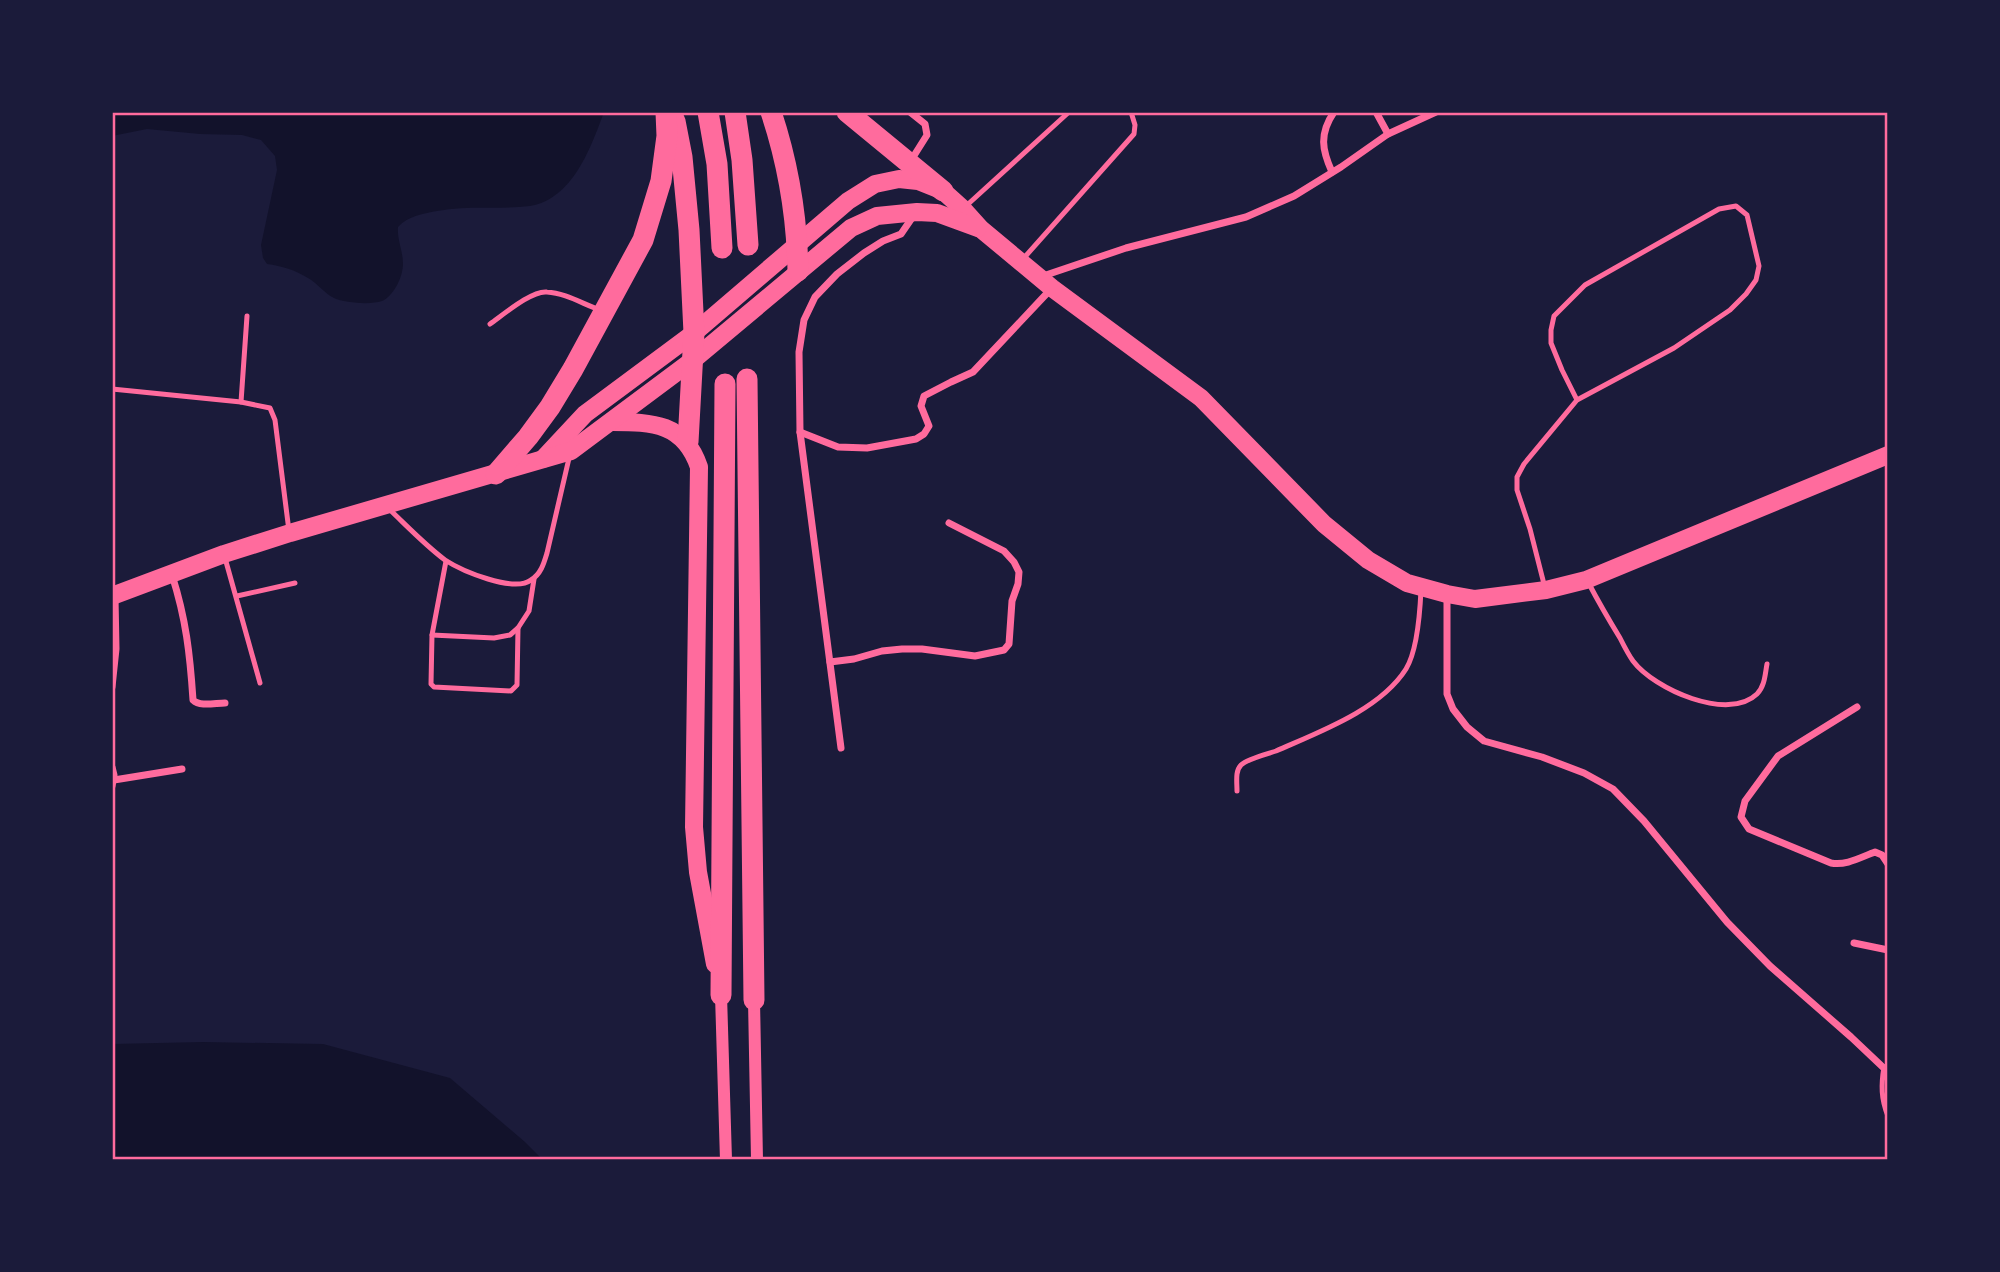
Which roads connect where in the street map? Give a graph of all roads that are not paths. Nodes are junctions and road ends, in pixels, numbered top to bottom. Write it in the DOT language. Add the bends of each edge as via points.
graph roads {
  1 [pos="666,112"];
  2 [pos="673,112"];
  3 [pos="708,112"];
  4 [pos="734,112"];
  5 [pos="771,112"];
  6 [pos="848,112"];
  7 [pos="910,112"];
  8 [pos="1069,112"];
  9 [pos="1131,112"];
  10 [pos="1334,112"];
  11 [pos="1376,112"];
  12 [pos="1436,112"];
  13 [pos="1388,135"];
  14 [pos="909,162"];
  15 [pos="1332,172"];
  16 [pos="943,191"];
  17 [pos="963,209"];
  18 [pos="917,212"];
  19 [pos="981,229"];
  20 [pos="798,244"];
  21 [pos="748,245"];
  22 [pos="722,248"];
  23 [pos="1020,262"];
  24 [pos="798,271"];
  25 [pos="1045,283"];
  26 [pos="603,312"];
  27 [pos="247,316"];
  28 [pos="490,324"];
  29 [pos="694,332"];
  30 [pos="693,360"];
  31 [pos="747,379"];
  32 [pos="725,384"];
  33 [pos="112,389"];
  34 [pos="1577,400"];
  35 [pos="241,402"];
  36 [pos="612,422"];
  37 [pos="800,432"];
  38 [pos="688,442"];
  39 [pos="570,451"];
  40 [pos="1888,455"];
  41 [pos="543,458"];
  42 [pos="496,474"];
  43 [pos="384,505"];
  44 [pos="949,523"];
  45 [pos="290,533"];
  46 [pos="224,554"];
  47 [pos="446,561"];
  48 [pos="172,575"];
  49 [pos="534,579"];
  50 [pos="1586,580"];
  51 [pos="295,583"];
  52 [pos="1421,587"];
  53 [pos="1546,590"];
  54 [pos="1447,594"];
  55 [pos="113,595"];
  56 [pos="237,596"];
  57 [pos="518,628"];
  58 [pos="432,635"];
  59 [pos="830,662"];
  60 [pos="1767,664"];
  61 [pos="260,683"];
  62 [pos="112,687"];
  63 [pos="225,703"];
  64 [pos="1857,707"];
  65 [pos="841,748"];
  66 [pos="112,767"];
  67 [pos="182,769"];
  68 [pos="113,783"];
  69 [pos="1237,790"];
  70 [pos="1888,863"];
  71 [pos="1854,943"];
  72 [pos="1888,950"];
  73 [pos="721,995"];
  74 [pos="754,1000"];
  75 [pos="1886,1069"];
  76 [pos="1888,1116"];
  77 [pos="726,1155"];
  78 [pos="757,1157"];
  1 -- 26 [label="highway" via="662,181 643,240"];
  2 -- 29 [label="highway" via="689,230"];
  3 -- 22 [label="highway" via="717,164"];
  4 -- 21 [label="highway"];
  5 -- 20 [label="highway" via="784,155"];
  6 -- 14 [label="highway"];
  7 -- 14 [label="street" via="925,124 927,135"];
  8 -- 17 [label="lane"];
  9 -- 23 [label="lane" via="1133,134"];
  10 -- 15 [label="street" via="1322,144"];
  11 -- 13 [label="street"];
  12 -- 13 [label="street"];
  13 -- 15 [label="street"];
  14 -- 16 [label="highway"];
  15 -- 25 [label="street" via="1294,196 1246,217 1126,248"];
  16 -- 17 [label="main road"];
  16 -- 20 [label="main road" via="900,179 875,184"];
  17 -- 19 [label="main road"];
  18 -- 19 [label="main road" via="937,213"];
  18 -- 24 [label="main road" via="877,216 851,228"];
  18 -- 37 [label="street" via="901,234 864,253 815,297 804,320 799,352"];
  19 -- 23 [label="main road"];
  20 -- 24 [label="highway"];
  20 -- 29 [label="main road"];
  23 -- 25 [label="main road"];
  24 -- 30 [label="main road"];
  25 -- 37 [label="street" via="973,372 924,397 921,406 929,426 916,439 867,448 838,447"];
  25 -- 52 [label="main road" via="1200,398 1324,524 1368,560"];
  26 -- 28 [label="lane" via="545,291"];
  26 -- 42 [label="highway" via="550,407"];
  27 -- 35 [label="lane"];
  29 -- 30 [label="highway"];
  29 -- 41 [label="main road" via="586,414"];
  30 -- 36 [label="main road"];
  30 -- 38 [label="highway"];
  31 -- 74 [label="highway"];
  32 -- 73 [label="highway"];
  33 -- 35 [label="lane"];
  34 -- 34 [label="lane" via="1551,343 1554,316 1567,301 1606,272 1719,209 1736,206 1747,215 1759,266 1746,294 1674,348"];
  34 -- 53 [label="lane" via="1517,477"];
  35 -- 45 [label="lane" via="272,411"];
  36 -- 38 [label="main road" via="645,422"];
  36 -- 39 [label="main road"];
  37 -- 59 [label="street"];
  38 -- 73 [label="main road" via="699,467 694,827"];
  39 -- 41 [label="main road"];
  39 -- 49 [label="lane" via="547,553"];
  40 -- 50 [label="main road"];
  41 -- 42 [label="main road"];
  42 -- 43 [label="main road"];
  43 -- 45 [label="main road"];
  43 -- 47 [label="lane"];
  44 -- 59 [label="street" via="1004,551 1019,572 1009,644 1004,650 975,656 902,649"];
  45 -- 46 [label="main road"];
  46 -- 48 [label="main road"];
  46 -- 56 [label="lane"];
  47 -- 49 [label="lane" via="496,582 523,585"];
  47 -- 58 [label="lane"];
  48 -- 55 [label="main road"];
  48 -- 63 [label="street" via="185,620 193,700 197,704"];
  49 -- 57 [label="lane" via="528,611"];
  50 -- 53 [label="main road"];
  50 -- 60 [label="lane" via="1633,662 1670,690 1708,704 1736,704 1758,693"];
  51 -- 56 [label="lane"];
  52 -- 54 [label="main road"];
  52 -- 69 [label="lane" via="1419,623 1408,666 1391,688 1359,712 1244,762"];
  53 -- 54 [label="main road" via="1475,599"];
  54 -- 75 [label="street" via="1447,694 1467,727 1485,741 1542,757 1613,789 1727,922"];
  55 -- 62 [label="street" via="116,649"];
  56 -- 61 [label="lane"];
  57 -- 58 [label="lane" via="502,638"];
  57 -- 58 [label="lane" via="517,685 511,691 434,687"];
  59 -- 65 [label="street"];
  64 -- 70 [label="street" via="1778,756 1745,801 1741,817 1749,829 1831,863 1839,865 1875,852"];
  66 -- 68 [label="street"];
  67 -- 68 [label="street"];
  71 -- 72 [label="street"];
  73 -- 77 [label="street"];
  74 -- 78 [label="street"];
  75 -- 76 [label="lane" via="1881,1082"];
}
